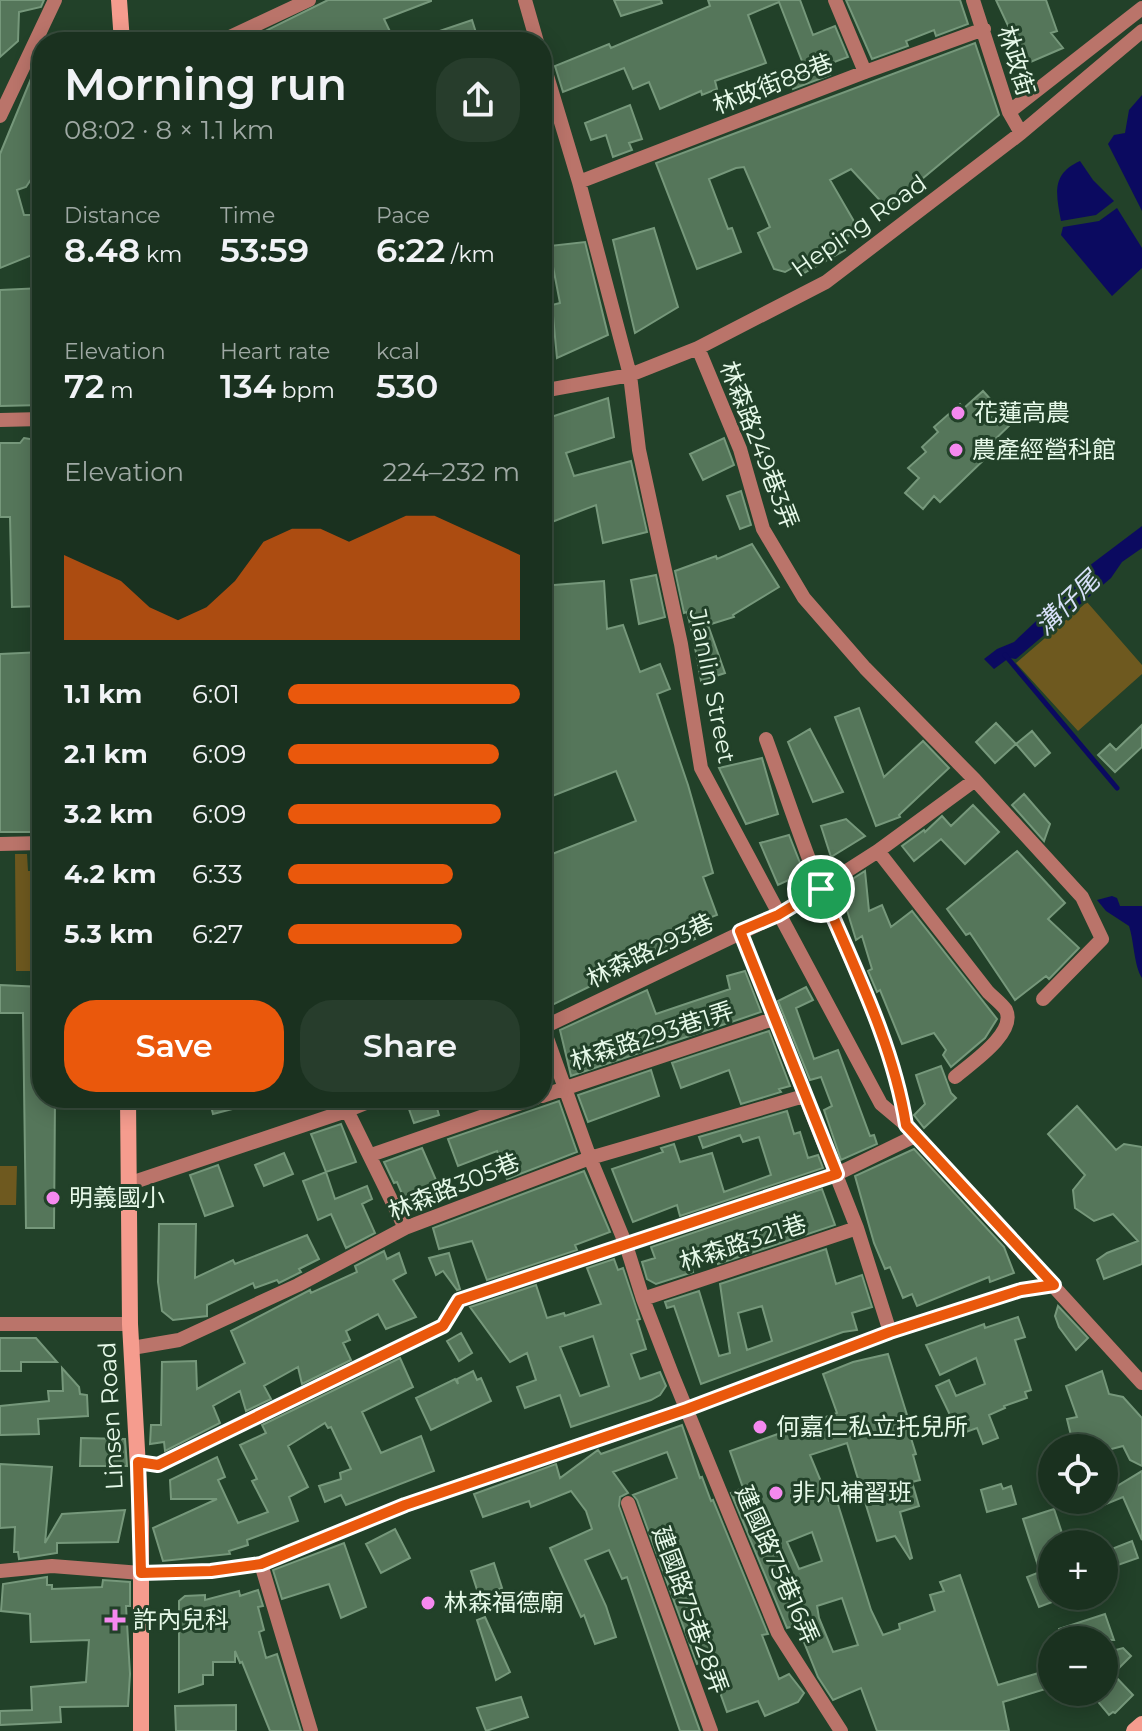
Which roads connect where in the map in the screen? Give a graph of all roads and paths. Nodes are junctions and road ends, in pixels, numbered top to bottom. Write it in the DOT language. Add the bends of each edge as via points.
graph roads {
  1 [pos="55,0"];
  2 [pos="119,0"];
  3 [pos="309,0"];
  4 [pos="525,0"];
  5 [pos="835,0"];
  6 [pos="973,0"];
  7 [pos="1142,8"];
  8 [pos="984,29"];
  9 [pos="1142,31"];
  10 [pos="40,32"];
  11 [pos="121,32"];
  12 [pos="240,32"];
  13 [pos="534,32"];
  14 [pos="32,49"];
  15 [pos="865,72"];
  16 [pos="552,92"];
  17 [pos="1009,112"];
  18 [pos="0,116"];
  19 [pos="1021,133"];
  20 [pos="579,182"];
  21 [pos="698,348"];
  22 [pos="630,375"];
  23 [pos="552,389"];
  24 [pos="32,419"];
  25 [pos="0,420"];
  26 [pos="766,739"];
  27 [pos="975,780"];
  28 [pos="32,843"];
  29 [pos="0,844"];
  30 [pos="878,851"];
  31 [pos="821,889"];
  32 [pos="778,915"];
  33 [pos="740,931"];
  34 [pos="1043,999"];
  35 [pos="776,1018"];
  36 [pos="552,1024"];
  37 [pos="552,1054"];
  38 [pos="955,1077"];
  39 [pos="564,1088"];
  40 [pos="552,1092"];
  41 [pos="804,1096"];
  42 [pos="128,1108"];
  43 [pos="336,1108"];
  44 [pos="346,1108"];
  45 [pos="507,1108"];
  46 [pos="911,1130"];
  47 [pos="371,1155"];
  48 [pos="590,1158"];
  49 [pos="837,1174"];
  50 [pos="128,1184"];
  51 [pos="405,1228"];
  52 [pos="857,1228"];
  53 [pos="626,1245"];
  54 [pos="1054,1285"];
  55 [pos="643,1299"];
  56 [pos="0,1324"];
  57 [pos="130,1324"];
  58 [pos="890,1332"];
  59 [pos="132,1348"];
  60 [pos="1142,1383"];
  61 [pos="687,1409"];
  62 [pos="138,1462"];
  63 [pos="628,1503"];
  64 [pos="261,1564"];
  65 [pos="0,1571"];
  66 [pos="141,1573"];
  67 [pos="1142,1724"];
  68 [pos="141,1731"];
  69 [pos="311,1731"];
  70 [pos="711,1731"];
  71 [pos="841,1731"];
  72 [pos="1134,1731"];
  1 -- 10 [label="street"];
  2 -- 11 [label="street"];
  3 -- 12 [label="street"];
  4 -- 13 [label="street"];
  5 -- 15 [label="street"];
  6 -- 8 [label="street, 林政街"];
  7 -- 17 [label="street"];
  8 -- 15 [label="street, 林政街88巷"];
  8 -- 17 [label="street, 林政街"];
  9 -- 19 [label="street, Heping Road"];
  14 -- 18 [label="street"];
  15 -- 20 [label="street, 林政街88巷"];
  16 -- 20 [label="street, Jianlin Street"];
  17 -- 19 [label="street, 林政街"];
  19 -- 21 [label="street, Heping Road" via="826,282"];
  20 -- 22 [label="street, Jianlin Street"];
  21 -- 22 [label="street, Heping Road"];
  21 -- 27 [label="street, 林森路249巷3弄" via="740,449 763,529 804,598"];
  22 -- 23 [label="street, Heping Road"];
  22 -- 32 [label="street, Jianlin Street" via="639,450 681,644 701,768"];
  24 -- 25 [label="street"];
  26 -- 31 [label="street"];
  27 -- 30 [label="street, 林森路293巷"];
  27 -- 34 [label="street, 林森路249巷3弄" via="1082,897 1102,939"];
  28 -- 29 [label="street"];
  30 -- 31 [label="street, 林森路293巷"];
  30 -- 38 [label="street" via="1006,1010 1002,1036"];
  31 -- 32 [label="street, 林森路293巷"];
  31 -- 46 [label="street" via="887,1053"];
  32 -- 33 [label="street, 林森路293巷"];
  32 -- 46 [label="street, Jianlin Street" via="881,1104"];
  33 -- 35 [label="street"];
  33 -- 36 [label="street, 林森路293巷"];
  35 -- 39 [label="street, 林森路293巷1弄"];
  35 -- 41 [label="street"];
  37 -- 39 [label="street"];
  39 -- 40 [label="street, 林森路293巷1弄"];
  39 -- 48 [label="street"];
  41 -- 48 [label="street, 林森路305巷"];
  41 -- 49 [label="street"];
  42 -- 50 [label="street, Linsen Road"];
  43 -- 50 [label="street"];
  44 -- 47 [label="street"];
  45 -- 47 [label="street"];
  46 -- 49 [label="street"];
  46 -- 54 [label="street, Jianlin Street"];
  47 -- 51 [label="street"];
  48 -- 51 [label="street, 林森路305巷"];
  48 -- 53 [label="street"];
  49 -- 52 [label="street"];
  49 -- 53 [label="street"];
  50 -- 57 [label="street, Linsen Road"];
  51 -- 59 [label="street, 林森路305巷" via="179,1340"];
  52 -- 55 [label="street, 林森路321巷"];
  52 -- 58 [label="street"];
  53 -- 55 [label="street"];
  53 -- 62 [label="street" via="459,1300 443,1326 158,1465"];
  54 -- 58 [label="street" via="1021,1290"];
  54 -- 60 [label="street, Jianlin Street"];
  55 -- 61 [label="street"];
  56 -- 57 [label="street"];
  57 -- 59 [label="street, Linsen Road"];
  58 -- 61 [label="street"];
  59 -- 62 [label="street, Linsen Road"];
  61 -- 64 [label="street" via="405,1505"];
  61 -- 71 [label="street, 建國路75巷16弄" via="778,1633"];
  62 -- 66 [label="street, Linsen Road"];
  63 -- 70 [label="street, 建國路75巷28弄"];
  64 -- 66 [label="street"];
  64 -- 69 [label="street"];
  65 -- 66 [label="street" via="52,1566"];
  66 -- 68 [label="street, Linsen Road"];
  67 -- 72 [label="street"];
}
